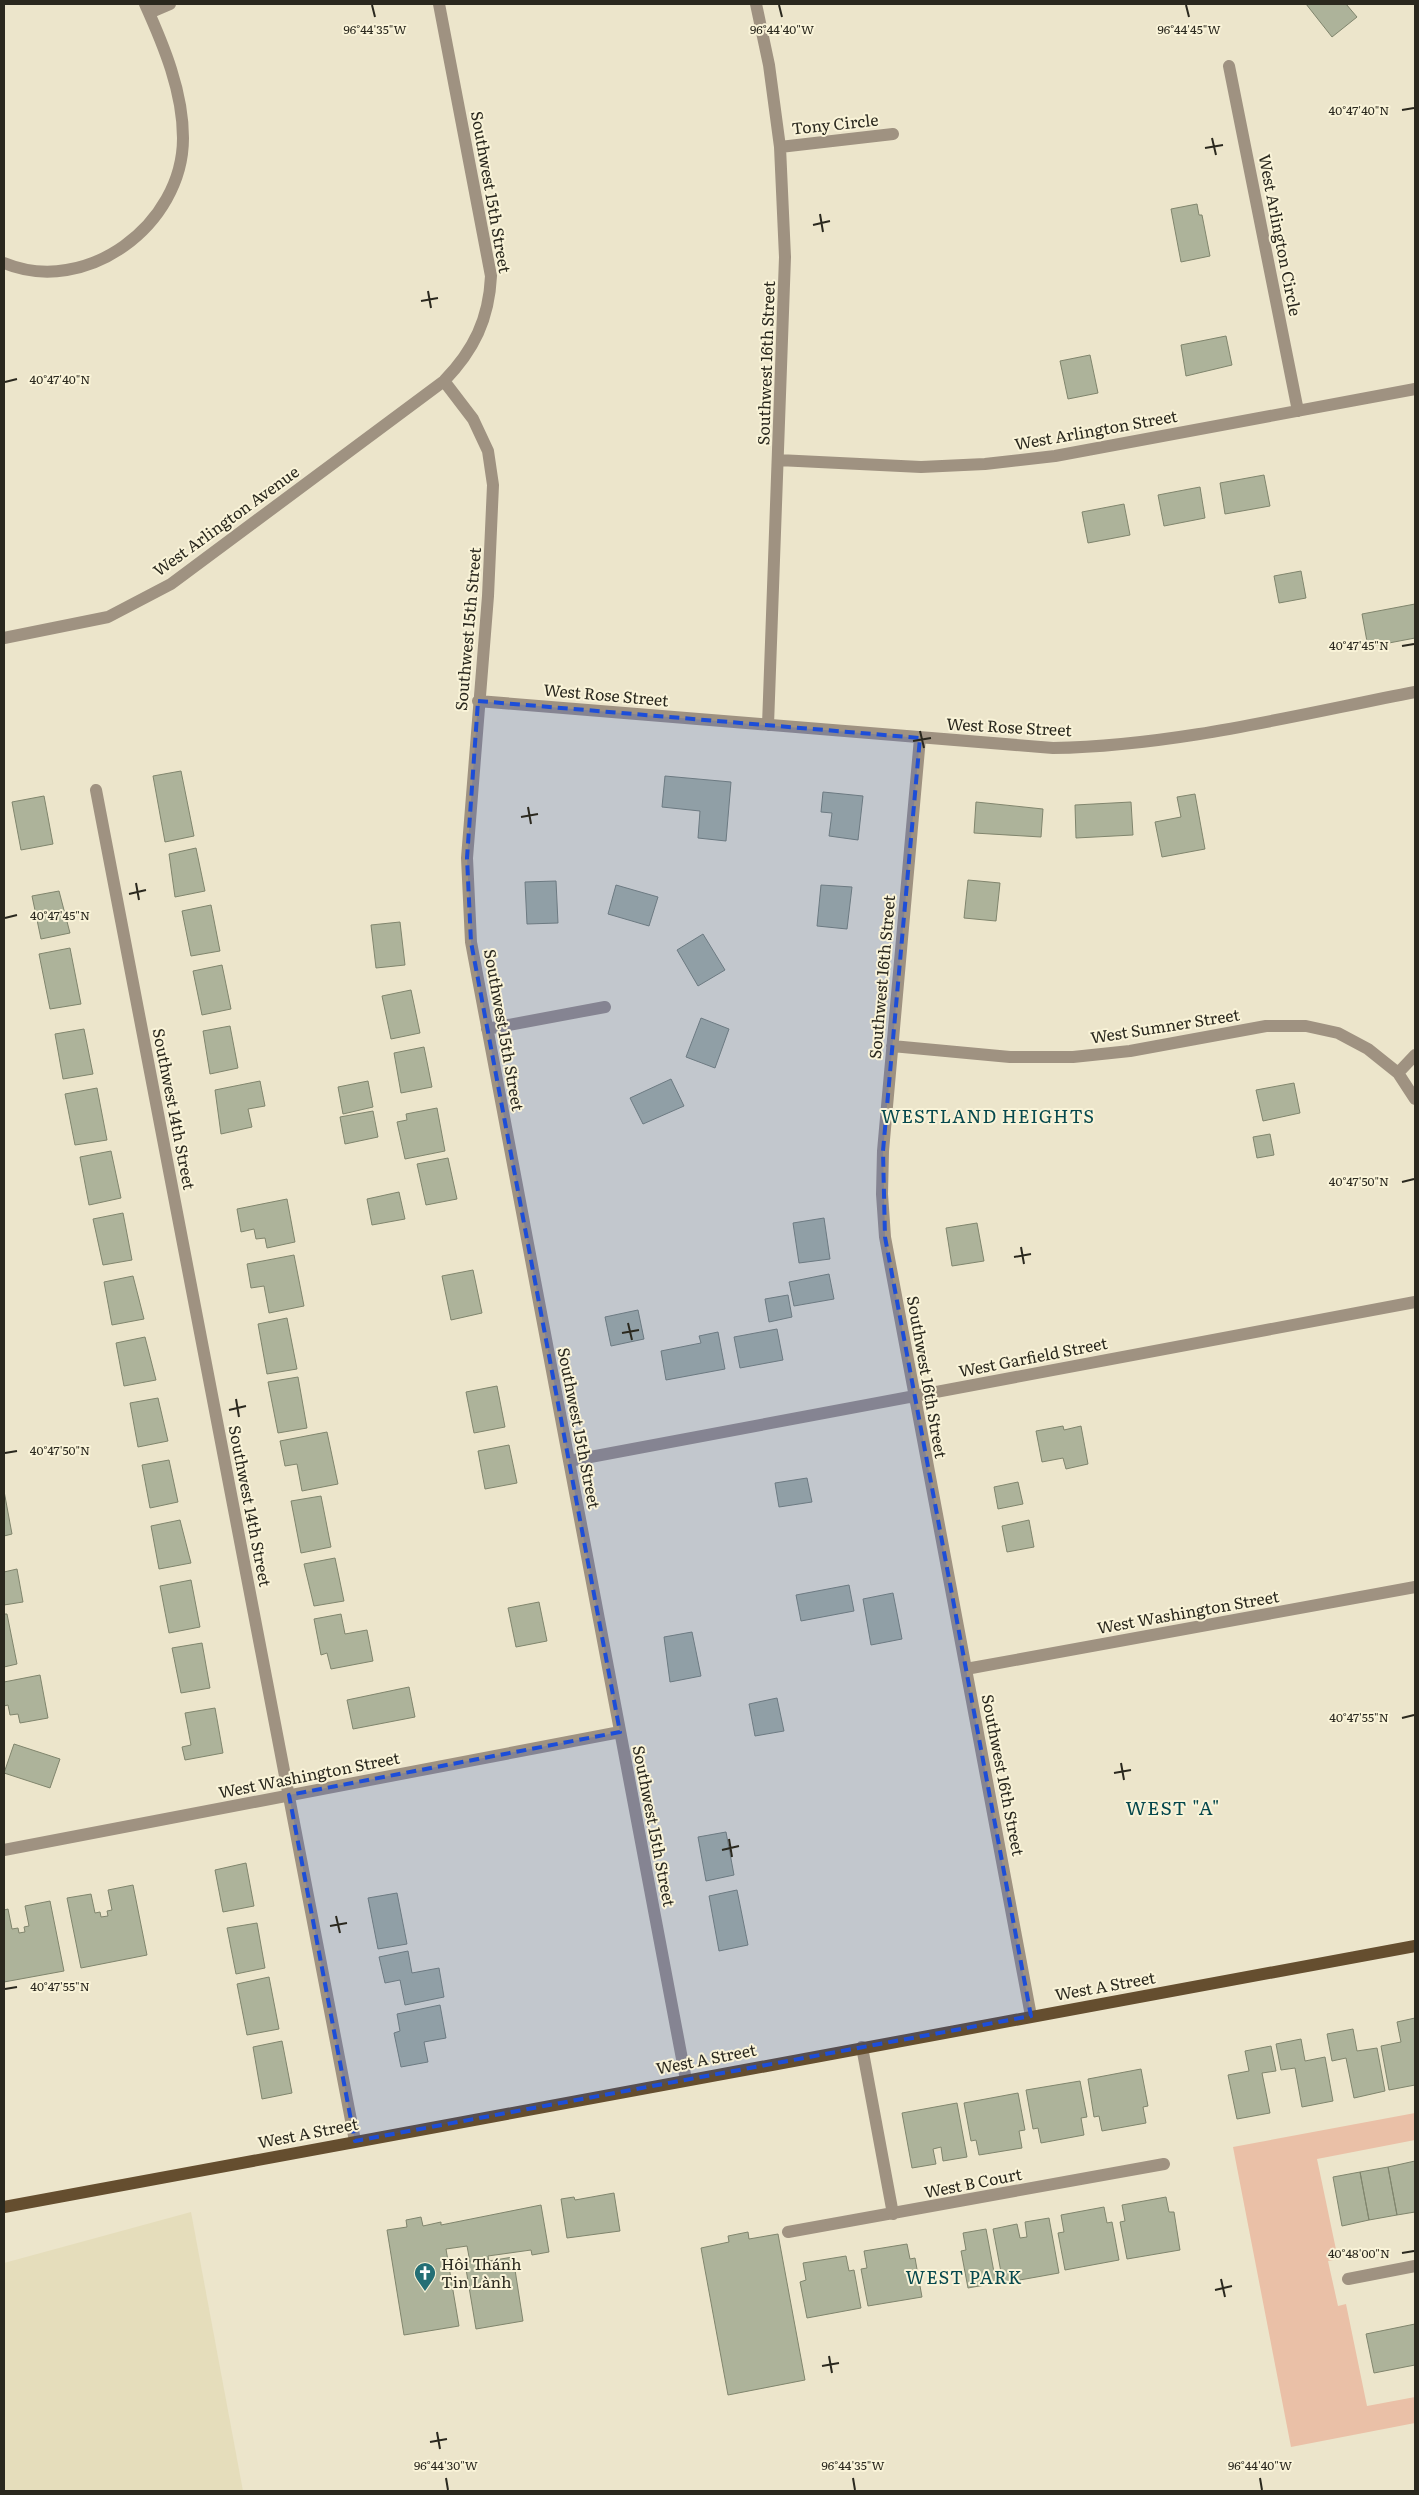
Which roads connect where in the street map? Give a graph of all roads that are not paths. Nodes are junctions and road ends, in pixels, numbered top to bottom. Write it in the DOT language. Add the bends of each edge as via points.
graph roads {
  1 [pos="170,4"];
  2 [pos="439,4"];
  3 [pos="756,4"];
  4 [pos="147,8"];
  5 [pos="1229,66"];
  6 [pos="893,134"];
  7 [pos="780,146"];
  8 [pos="4,263"];
  9 [pos="444,381"];
  10 [pos="1415,389"];
  11 [pos="1298,411"];
  12 [pos="778,460"];
  13 [pos="4,638"];
  14 [pos="1415,692"];
  15 [pos="478,701"];
  16 [pos="768,725"];
  17 [pos="920,738"];
  18 [pos="96,790"];
  19 [pos="605,1007"];
  20 [pos="487,1029"];
  21 [pos="892,1046"];
  22 [pos="1415,1055"];
  23 [pos="1398,1073"];
  24 [pos="1415,1099"];
  25 [pos="1415,1302"];
  26 [pos="914,1396"];
  27 [pos="568,1461"];
  28 [pos="1415,1587"];
  29 [pos="966,1669"];
  30 [pos="620,1732"];
  31 [pos="289,1795"];
  32 [pos="4,1850"];
  33 [pos="1415,1946"];
  34 [pos="1031,2016"];
  35 [pos="862,2047"];
  36 [pos="686,2080"];
  37 [pos="355,2141"];
  38 [pos="1164,2164"];
  39 [pos="4,2207"];
  40 [pos="894,2214"];
  41 [pos="788,2232"];
  42 [pos="1415,2266"];
  43 [pos="1348,2279"];
  1 -- 4 [label="street"];
  2 -- 9 [label="street, Southwest 15th Street" via="491,276 486,317 475,343"];
  3 -- 7 [label="street, Southwest 16th Street"];
  4 -- 8 [label="street" via="175,81 181,109 183,139 179,168 166,202 148,225 123,248 85,267 42,272"];
  5 -- 11 [label="street, West Arlington Circle"];
  6 -- 7 [label="street, Tony Circle"];
  7 -- 12 [label="street, Southwest 16th Street" via="786,257"];
  9 -- 13 [label="street, West Arlington Avenue" via="171,584 108,617"];
  9 -- 15 [label="street, Southwest 15th Street" via="473,419 488,451 493,485 488,596"];
  10 -- 11 [label="street, West Arlington Street"];
  11 -- 12 [label="street, West Arlington Street" via="1055,456 985,464 921,467"];
  12 -- 16 [label="street, Southwest 16th Street"];
  14 -- 17 [label="street, West Rose Street" via="1156,741 1104,747 1053,748"];
  15 -- 16 [label="street, West Rose Street"];
  15 -- 20 [label="street, Southwest 15th Street" via="467,886 471,942"];
  16 -- 17 [label="street, West Rose Street"];
  17 -- 21 [label="street, Southwest 16th Street"];
  18 -- 31 [label="street, Southwest 14th Street"];
  19 -- 20 [label="street"];
  20 -- 27 [label="street, Southwest 15th Street"];
  21 -- 23 [label="street, West Sumner Street" via="1010,1057 1073,1057 1130,1051 1266,1026 1306,1026 1338,1033 1368,1049"];
  21 -- 26 [label="street, Southwest 16th Street" via="882,1194 885,1237"];
  22 -- 23 [label="street"];
  23 -- 24 [label="street, West Sumner Street"];
  25 -- 26 [label="street, West Garfield Street"];
  26 -- 27 [label="street, West Garfield Street"];
  26 -- 29 [label="street, Southwest 16th Street"];
  27 -- 30 [label="street, Southwest 15th Street"];
  28 -- 29 [label="street, West Washington Street"];
  29 -- 34 [label="street, Southwest 16th Street"];
  30 -- 31 [label="street, West Washington Street"];
  30 -- 36 [label="street, Southwest 15th Street"];
  31 -- 32 [label="street, West Washington Street"];
  31 -- 37 [label="street, Southwest 14th Street"];
  33 -- 34 [label="main road, West A Street"];
  34 -- 35 [label="main road, West A Street"];
  35 -- 36 [label="main road, West A Street"];
  35 -- 40 [label="street"];
  36 -- 37 [label="main road, West A Street"];
  37 -- 39 [label="main road, West A Street"];
  38 -- 40 [label="street, West B Court"];
  40 -- 41 [label="street, West B Court"];
  42 -- 43 [label="street"];
}
